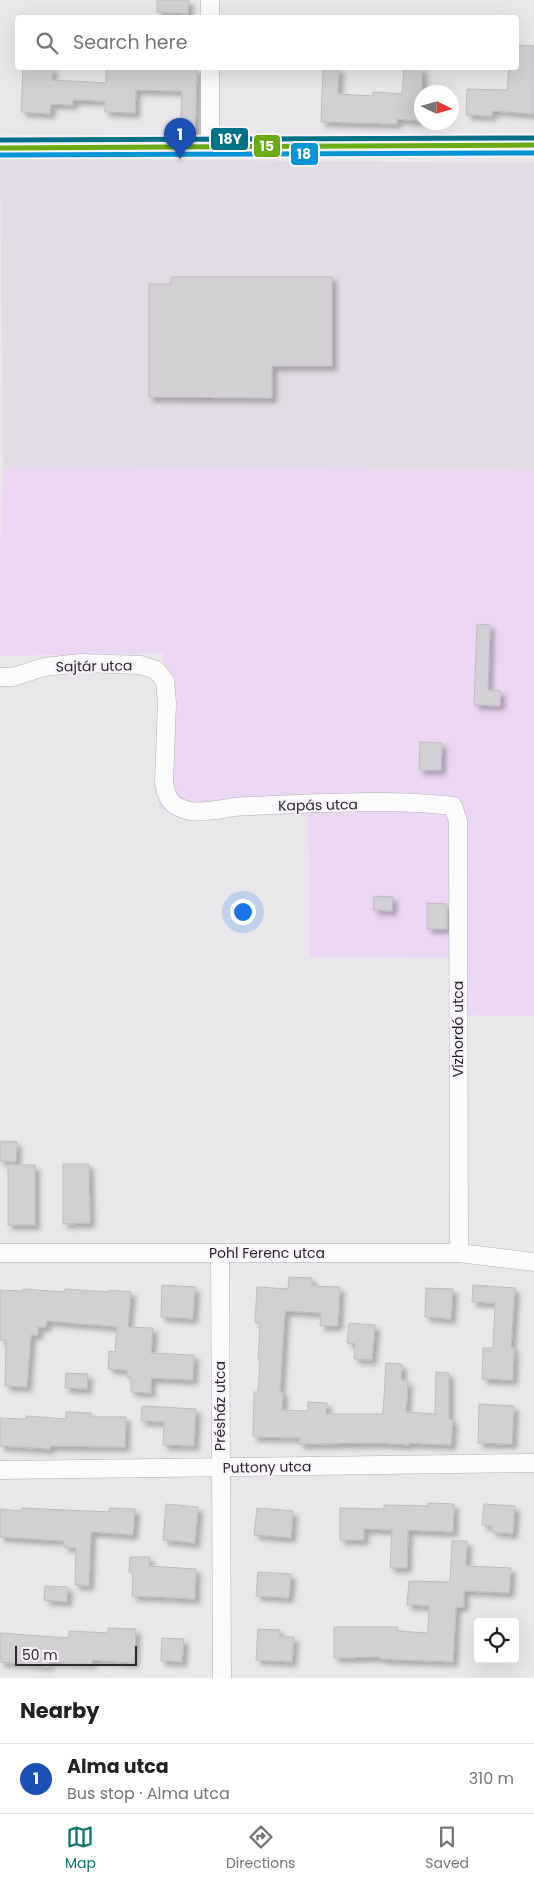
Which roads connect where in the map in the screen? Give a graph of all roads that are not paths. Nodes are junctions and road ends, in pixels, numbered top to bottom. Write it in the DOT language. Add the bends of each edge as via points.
graph roads {
  1 [pos="210,0"];
  2 [pos="210,15"];
  3 [pos="210,70"];
  4 [pos="534,145"];
  5 [pos="210,147"];
  6 [pos="0,148"];
  7 [pos="0,677"];
  8 [pos="453,806"];
  9 [pos="184,808"];
  10 [pos="459,1252"];
  11 [pos="0,1253"];
  12 [pos="220,1253"];
  13 [pos="534,1262"];
  14 [pos="534,1463"];
  15 [pos="220,1467"];
  16 [pos="0,1470"];
  17 [pos="222,1678"];
  1 -- 2 [label="street"];
  3 -- 5 [label="street"];
  4 -- 5 [label="street"];
  5 -- 6 [label="street"];
  7 -- 9 [label="street, Sajtár utca" via="82,663 141,665 156,670 165,681 167,703 166,796 174,805"];
  8 -- 9 [label="street, Kapás utca" via="425,803 238,806 191,811"];
  8 -- 10 [label="street, Vízhordó utca" via="458,821"];
  10 -- 12 [label="street, Pohl Ferenc utca"];
  10 -- 13 [label="street, Pohl Ferenc utca"];
  11 -- 12 [label="street, Pohl Ferenc utca"];
  12 -- 15 [label="street, Présház utca"];
  14 -- 15 [label="street, Puttony utca"];
  15 -- 16 [label="street, Puttony utca"];
  15 -- 17 [label="street, Présház utca"];
}
